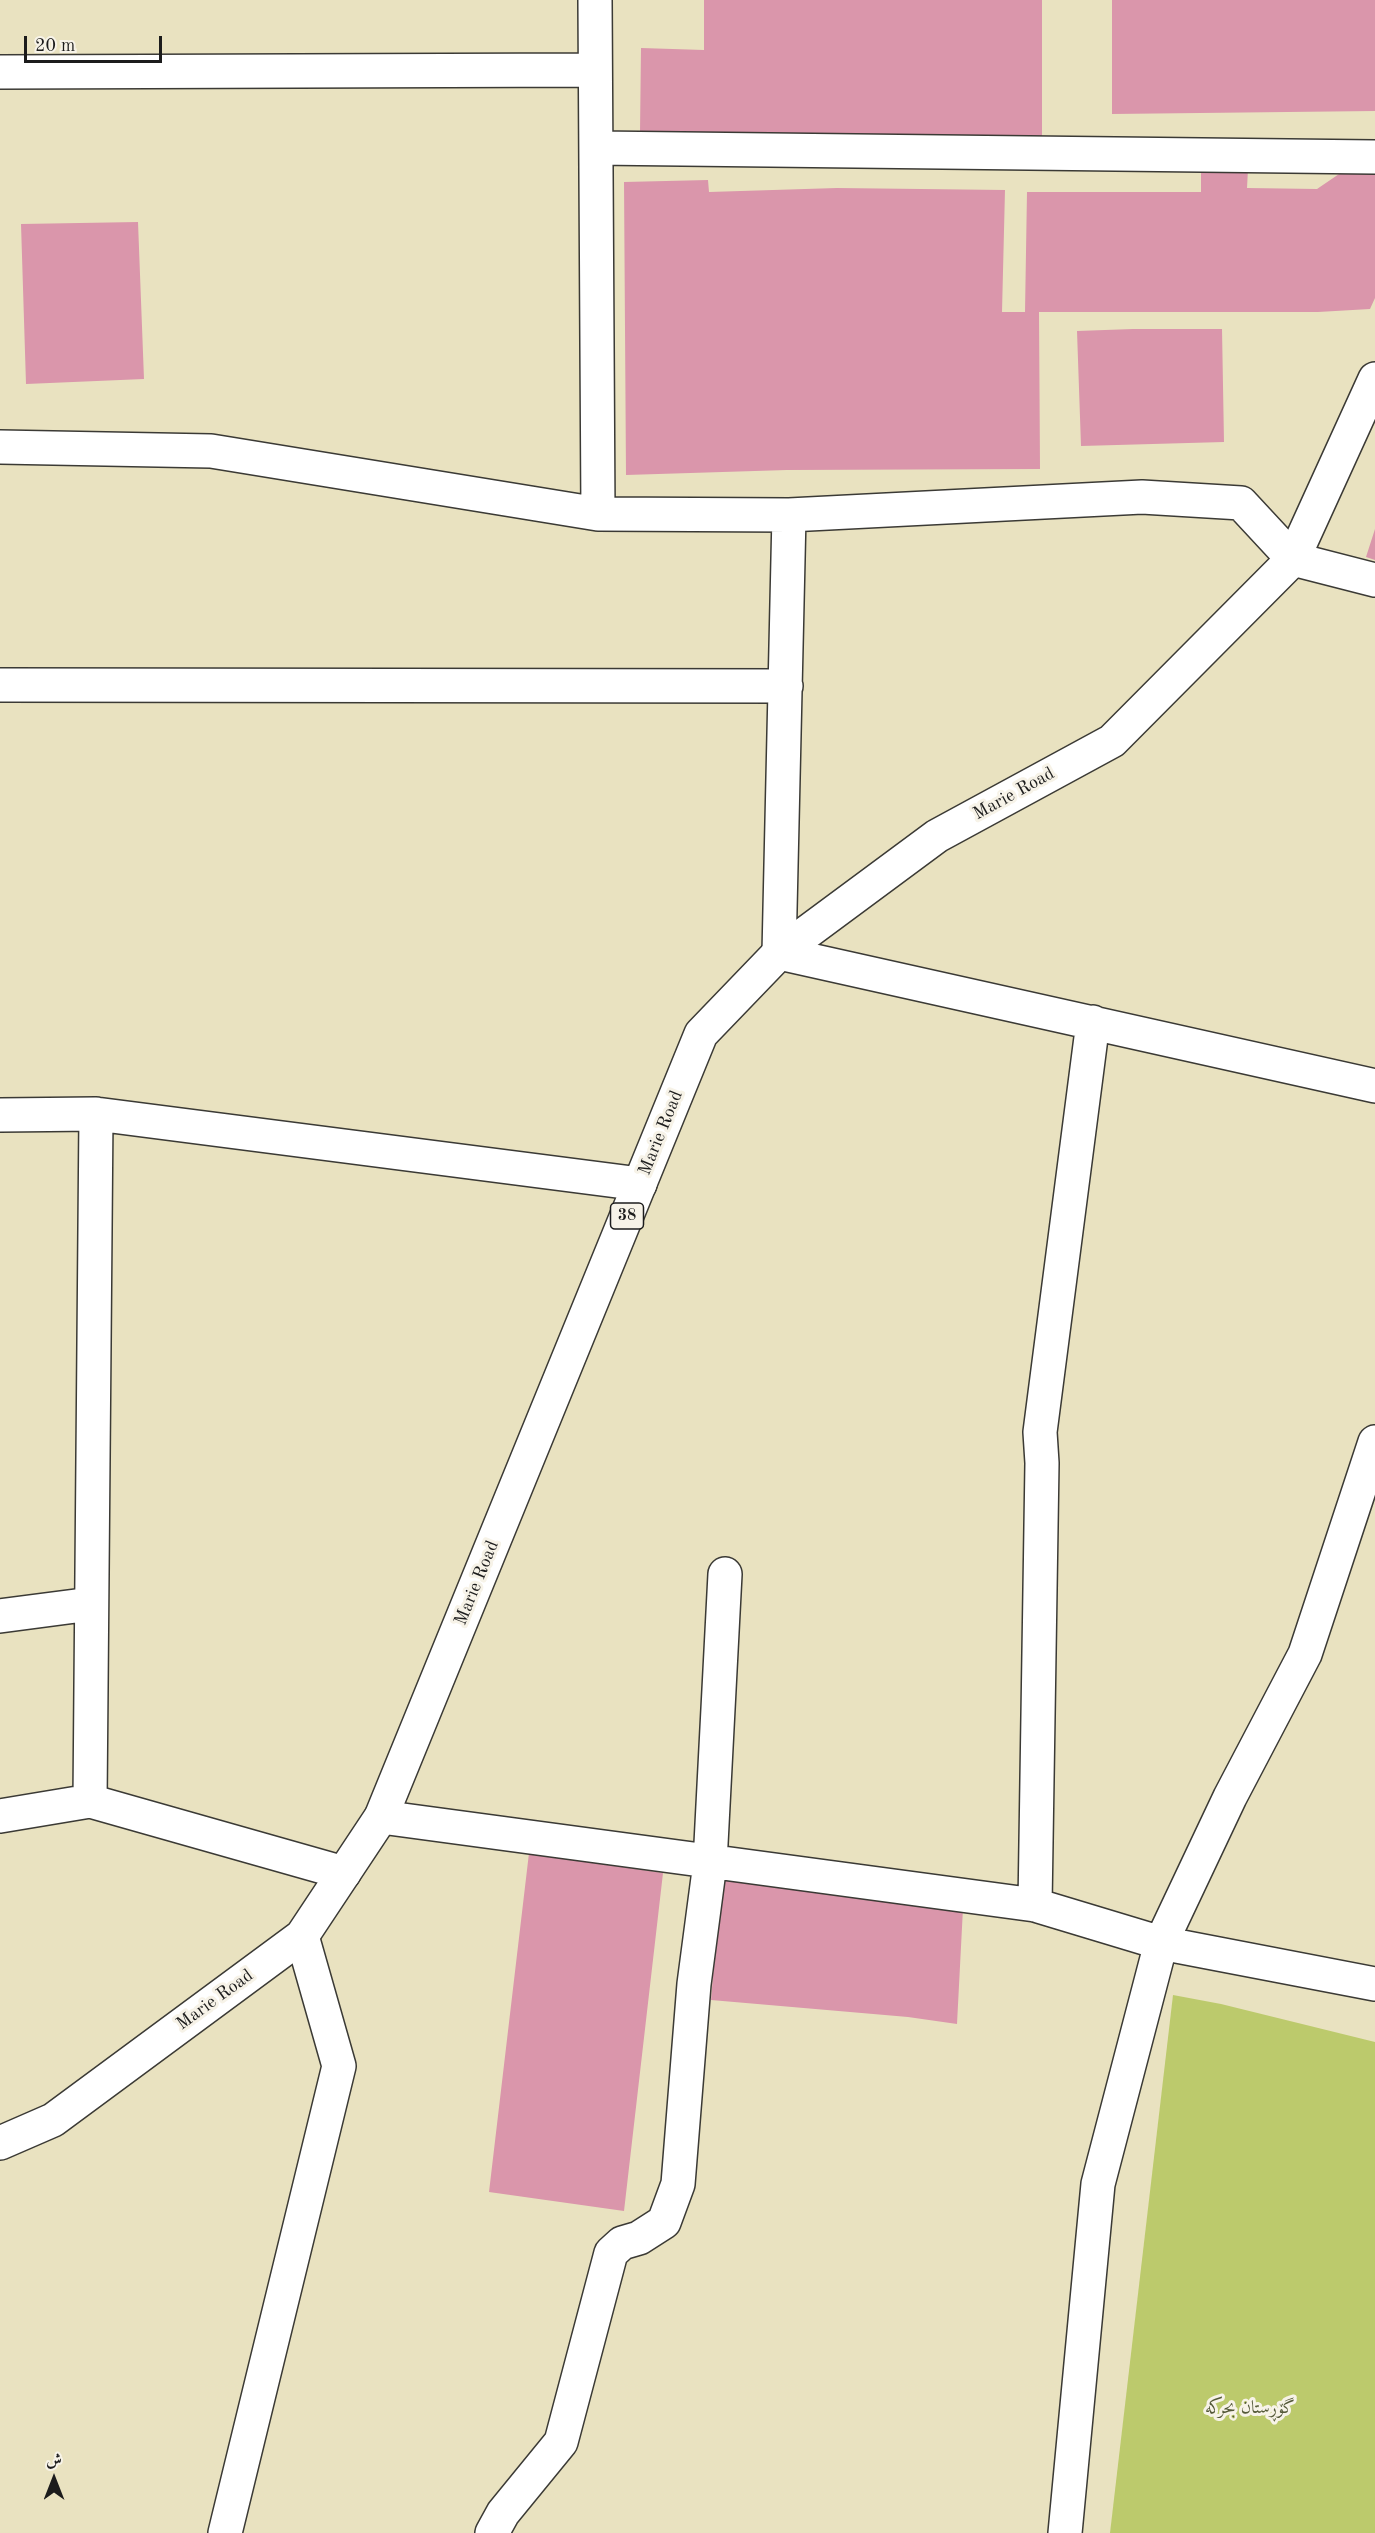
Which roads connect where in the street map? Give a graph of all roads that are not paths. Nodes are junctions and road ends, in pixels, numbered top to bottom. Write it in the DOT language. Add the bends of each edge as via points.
graph roads {
  1 [pos="594,0"];
  2 [pos="595,70"];
  3 [pos="0,72"];
  4 [pos="596,148"];
  5 [pos="1375,157"];
  6 [pos="1375,379"];
  7 [pos="0,447"];
  8 [pos="598,514"];
  9 [pos="789,515"];
  10 [pos="1293,559"];
  11 [pos="1375,580"];
  12 [pos="0,685"];
  13 [pos="786,686"];
  14 [pos="779,953"];
  15 [pos="1093,1022"];
  16 [pos="1375,1086"];
  17 [pos="96,1114"];
  18 [pos="0,1115"];
  19 [pos="640,1184"];
  20 [pos="1375,1442"];
  21 [pos="725,1574"];
  22 [pos="91,1604"];
  23 [pos="0,1616"];
  24 [pos="90,1801"];
  25 [pos="0,1816"];
  26 [pos="381,1817"];
  27 [pos="710,1863"];
  28 [pos="344,1873"];
  29 [pos="1035,1905"];
  30 [pos="302,1936"];
  31 [pos="1161,1943"];
  32 [pos="1375,1984"];
  33 [pos="0,2143"];
  34 [pos="225,2533"];
  35 [pos="492,2533"];
  36 [pos="1065,2533"];
  1 -- 2 [label="street"];
  2 -- 3 [label="street"];
  2 -- 4 [label="street"];
  4 -- 5 [label="street"];
  4 -- 8 [label="street"];
  6 -- 10 [label="street, Marie Road / 38"];
  7 -- 8 [label="street" via="211,451"];
  8 -- 9 [label="street"];
  9 -- 10 [label="street" via="1142,497 1241,503"];
  9 -- 13 [label="street"];
  10 -- 11 [label="street"];
  10 -- 14 [label="street, Marie Road / 38" via="1112,741 937,836"];
  12 -- 13 [label="street"];
  13 -- 14 [label="street"];
  14 -- 15 [label="street"];
  14 -- 19 [label="street, Marie Road / 38" via="701,1034"];
  15 -- 16 [label="street"];
  15 -- 29 [label="street" via="1040,1432"];
  17 -- 18 [label="street"];
  17 -- 19 [label="street"];
  17 -- 22 [label="street"];
  19 -- 26 [label="street, Marie Road / 38"];
  20 -- 31 [label="street" via="1305,1654 1230,1797"];
  21 -- 27 [label="street"];
  22 -- 23 [label="street"];
  22 -- 24 [label="street"];
  24 -- 25 [label="street"];
  24 -- 28 [label="street"];
  26 -- 27 [label="street"];
  26 -- 28 [label="street, Marie Road / 38"];
  27 -- 29 [label="street"];
  27 -- 35 [label="street" via="694,1984 678,2184 664,2222 639,2238 622,2243 611,2253 561,2442 503,2513"];
  28 -- 30 [label="street, Marie Road / 38"];
  29 -- 31 [label="street"];
  30 -- 33 [label="street, Marie Road / 38" via="53,2120"];
  30 -- 34 [label="street" via="339,2066"];
  31 -- 32 [label="street"];
  31 -- 36 [label="street" via="1098,2184"];
}
